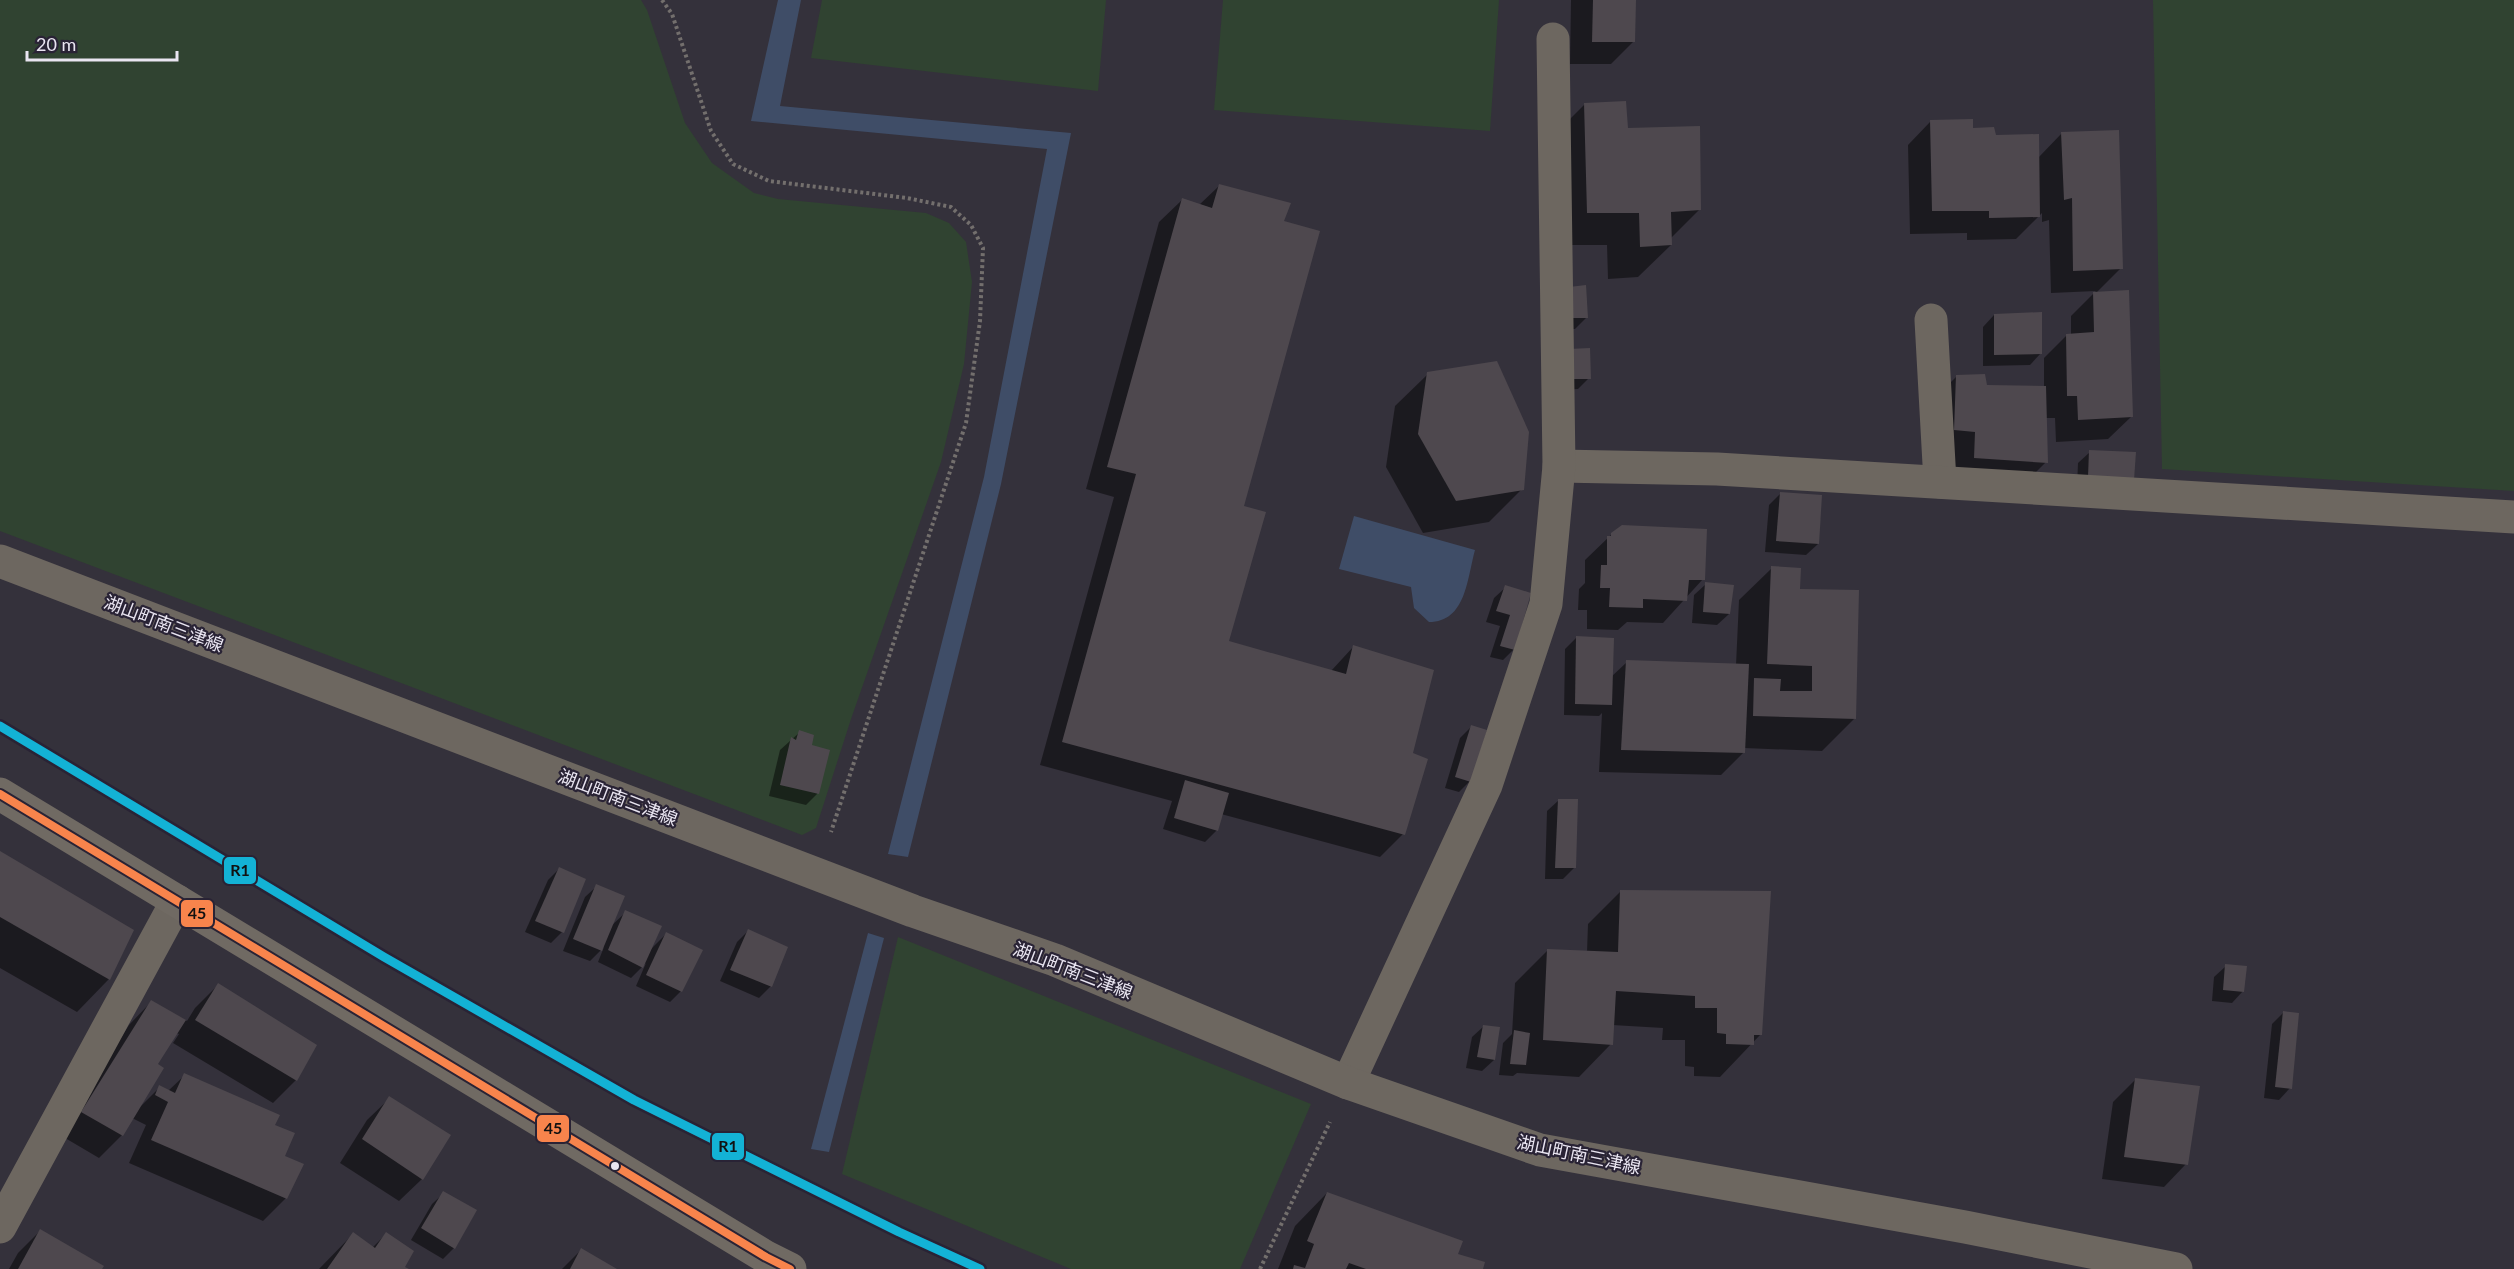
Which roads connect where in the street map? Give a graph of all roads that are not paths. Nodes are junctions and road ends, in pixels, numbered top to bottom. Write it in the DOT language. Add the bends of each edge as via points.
graph roads {
  1 [pos="1553,39"];
  2 [pos="1931,320"];
  3 [pos="1559,466"];
  4 [pos="1940,482"];
  5 [pos="2514,517"];
  6 [pos="0,561"];
  7 [pos="0,794"];
  8 [pos="177,901"];
  9 [pos="1348,1083"];
  10 [pos="4,1210"];
  11 [pos="772,1265"];
  12 [pos="2176,1269"];
  1 -- 3 [label="street"];
  2 -- 4 [label="street"];
  3 -- 4 [label="street" via="1717,469"];
  3 -- 9 [label="street" via="1546,604 1486,785"];
  4 -- 5 [label="street"];
  6 -- 9 [label="street, 湖山町南三津線" via="913,911 1055,960"];
  7 -- 8 [label="main road"];
  8 -- 10 [label="street"];
  8 -- 11 [label="main road"];
  9 -- 12 [label="street, 湖山町南三津線" via="1540,1150"];
}
